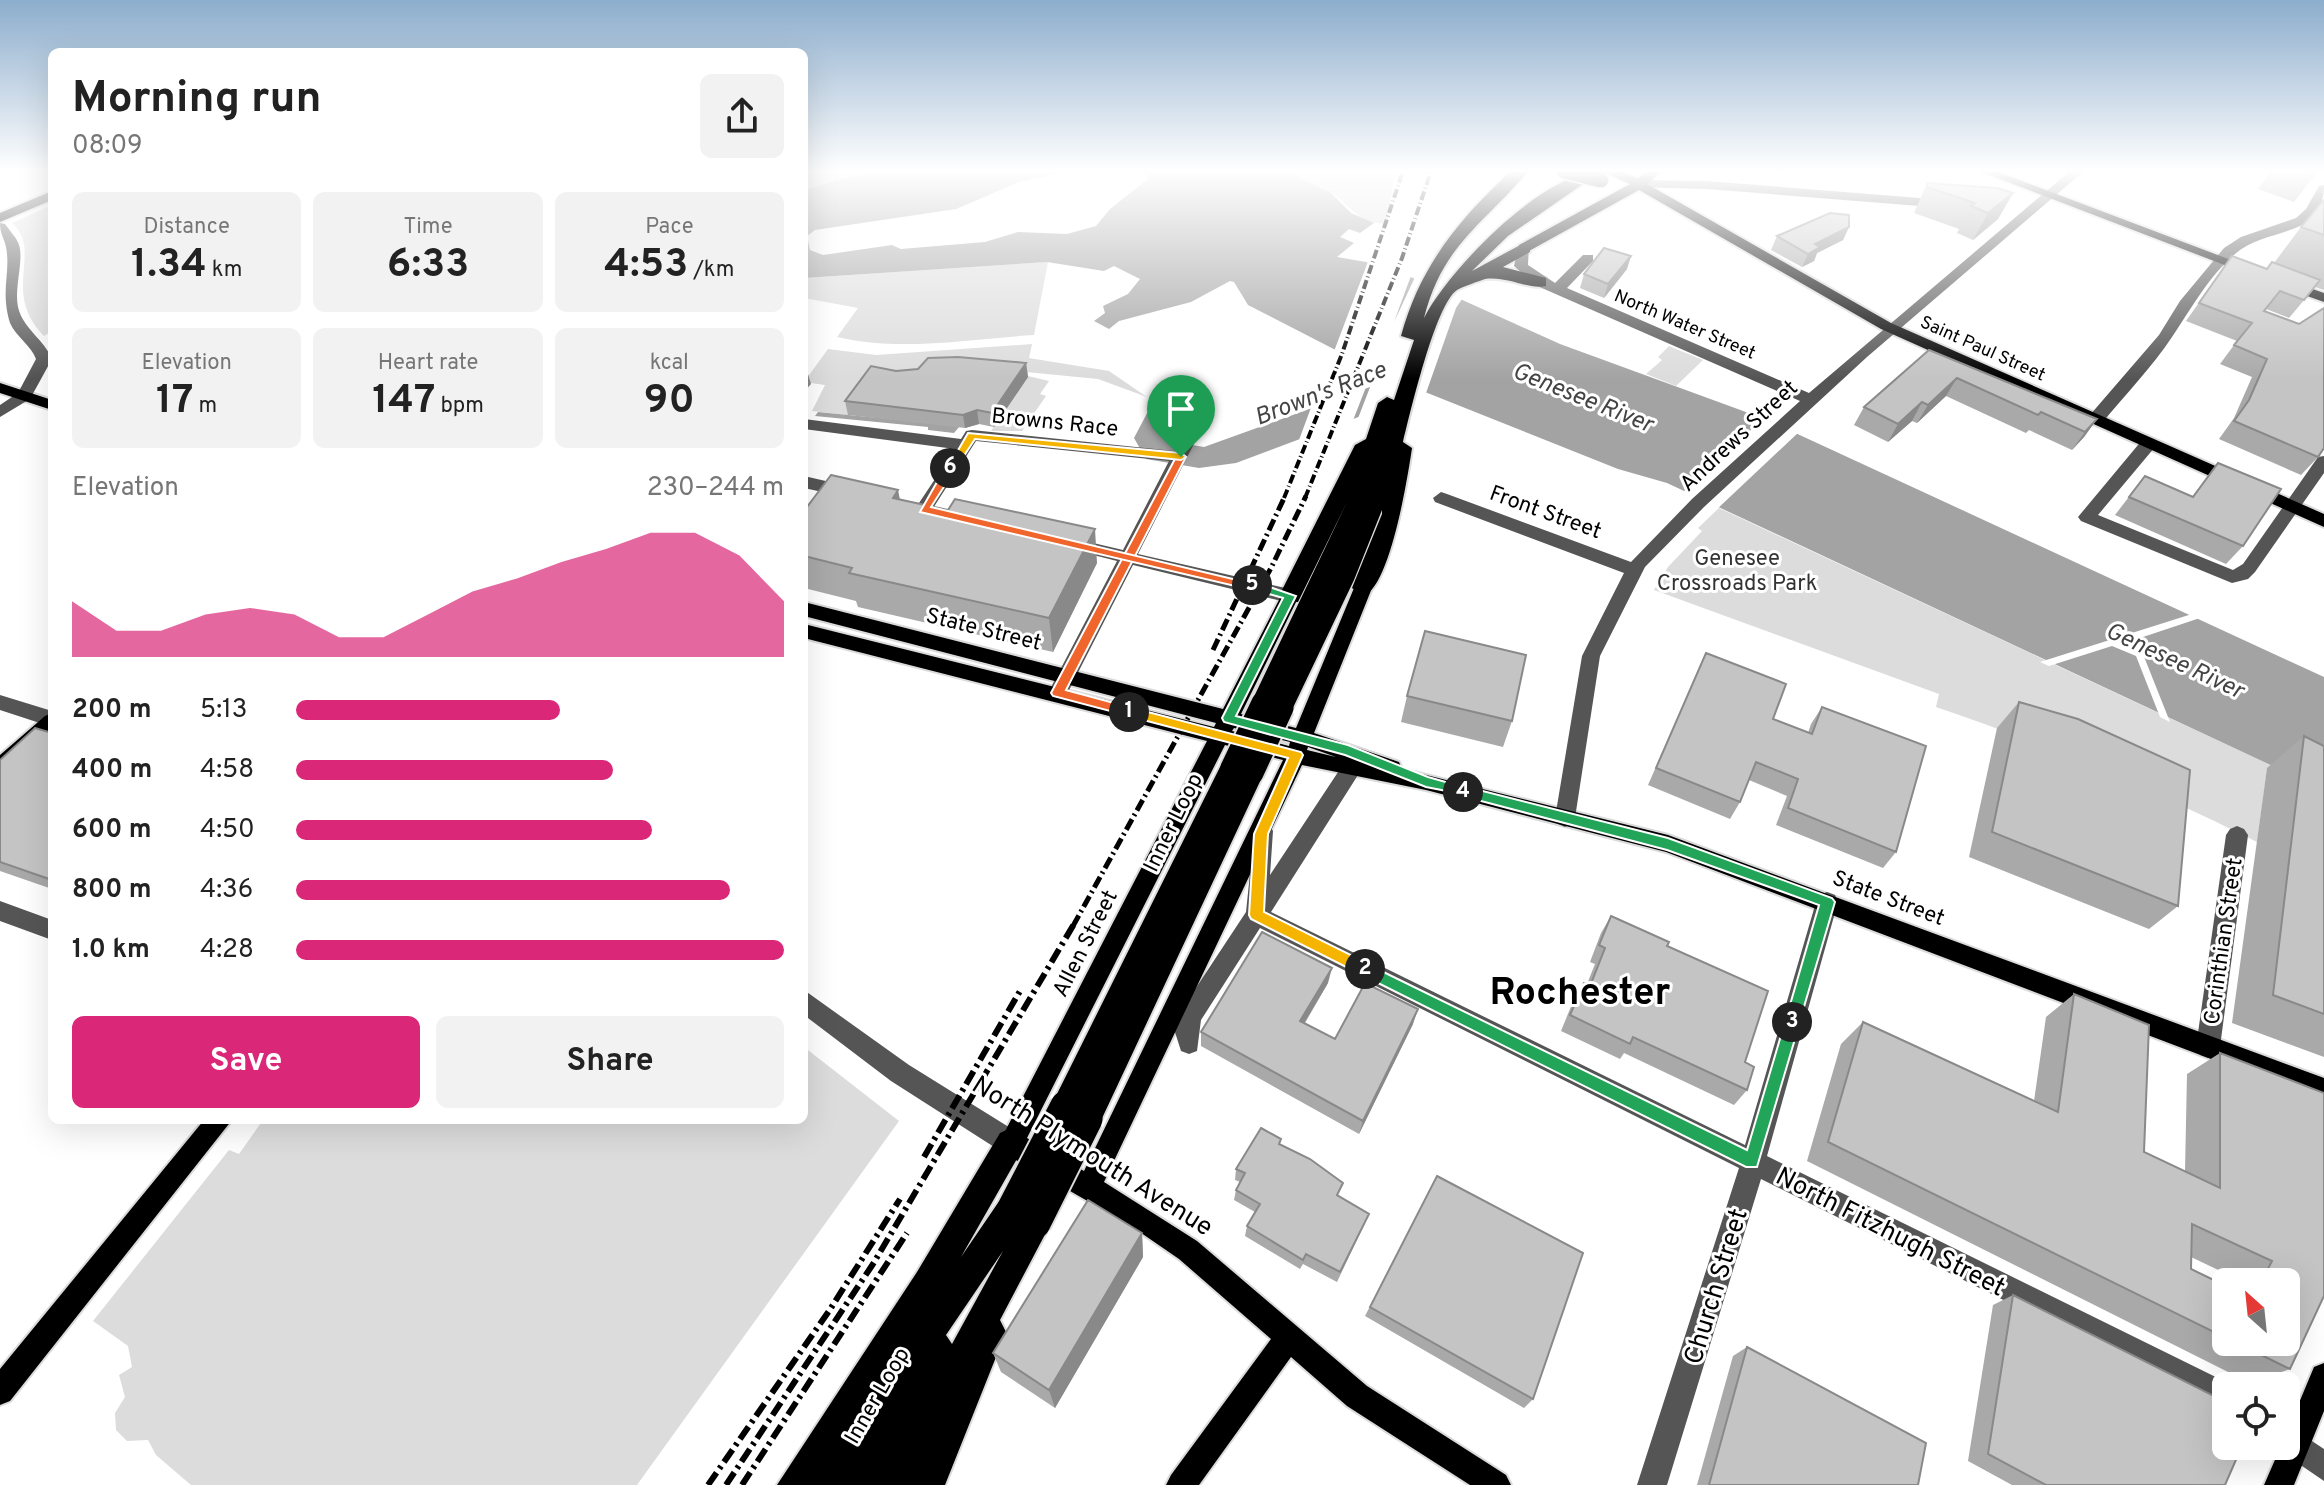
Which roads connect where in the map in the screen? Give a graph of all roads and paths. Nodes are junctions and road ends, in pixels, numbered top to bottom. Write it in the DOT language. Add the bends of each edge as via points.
graph roads {
  1 [pos="9,240"];
  2 [pos="1454,240"];
  3 [pos="1476,240"];
  4 [pos="1493,240"];
  5 [pos="1538,240"];
  6 [pos="1737,240"];
  7 [pos="1986,240"];
  8 [pos="2171,240"];
  9 [pos="2246,240"];
  10 [pos="1524,248"];
  11 [pos="1588,258"];
  12 [pos="2222,259"];
  13 [pos="1467,280"];
  14 [pos="1540,282"];
  15 [pos="1440,286"];
  16 [pos="1557,290"];
  17 [pos="2324,298"];
  18 [pos="1891,329"];
  19 [pos="0,388"];
  20 [pos="24,396"];
  21 [pos="1811,400"];
  22 [pos="48,404"];
  23 [pos="1394,408"];
  24 [pos="0,412"];
  25 [pos="2096,419"];
  26 [pos="808,424"];
  27 [pos="969,440"];
  28 [pos="2149,443"];
  29 [pos="2324,461"];
  30 [pos="808,483"];
  31 [pos="864,495"];
  32 [pos="1441,498"];
  33 [pos="2291,507"];
  34 [pos="947,515"];
  35 [pos="2324,521"];
  36 [pos="1052,539"];
  37 [pos="1126,557"];
  38 [pos="1634,570"];
  39 [pos="1363,588"];
  40 [pos="1290,596"];
  41 [pos="808,610"];
  42 [pos="808,632"];
  43 [pos="1062,684"];
  44 [pos="0,702"];
  45 [pos="48,719"];
  46 [pos="48,724"];
  47 [pos="1224,727"];
  48 [pos="1300,747"];
  49 [pos="0,767"];
  50 [pos="1351,769"];
  51 [pos="1426,782"];
  52 [pos="1565,818"];
  53 [pos="1263,826"];
  54 [pos="2237,835"];
  55 [pos="1827,902"];
  56 [pos="0,911"];
  57 [pos="1256,915"];
  58 [pos="48,929"];
  59 [pos="808,1004"];
  60 [pos="1189,1043"];
  61 [pos="2208,1047"];
  62 [pos="2324,1090"];
  63 [pos="217,1124"];
  64 [pos="1011,1143"];
  65 [pos="1752,1161"];
  66 [pos="1089,1187"];
  67 [pos="1024,1216"];
  68 [pos="1289,1337"];
  69 [pos="2324,1377"];
  70 [pos="2212,1390"];
  71 [pos="0,1391"];
  72 [pos="2300,1424"];
  73 [pos="2300,1449"];
  74 [pos="2286,1460"];
  75 [pos="2324,1467"];
  76 [pos="794,1485"];
  77 [pos="826,1485"];
  78 [pos="859,1485"];
  79 [pos="893,1485"];
  80 [pos="928,1485"];
  81 [pos="1181,1485"];
  82 [pos="1496,1485"];
  83 [pos="1652,1485"];
  84 [pos="2279,1485"];
  1 -- 20 [label="street" via="13,314 44,359"];
  2 -- 15 [label="highway"];
  3 -- 15 [label="highway, Inner Loop" via="1454,259"];
  4 -- 15 [label="highway, Inner Loop"];
  5 -- 10 [label="main road"];
  6 -- 18 [label="main road, Saint Paul Street"];
  7 -- 18 [label="street, Andrews Street"];
  8 -- 12 [label="main road"];
  9 -- 12 [label="street"];
  10 -- 13 [label="highway"];
  10 -- 14 [label="street" via="1521,266"];
  11 -- 16 [label="street"];
  12 -- 17 [label="main road"];
  12 -- 25 [label="street"];
  13 -- 14 [label="highway" via="1501,271"];
  13 -- 15 [label="highway"];
  14 -- 16 [label="street, North Water Street"];
  15 -- 23 [label="highway, Inner Loop" via="1435,314"];
  15 -- 23 [label="highway, Inner Loop" via="1410,336"];
  16 -- 21 [label="street, North Water Street"];
  18 -- 21 [label="street, Andrews Street"];
  18 -- 25 [label="main road, Saint Paul Street"];
  19 -- 20 [label="main road"];
  20 -- 22 [label="main road"];
  20 -- 24 [label="street"];
  21 -- 38 [label="street, Andrews Street"];
  23 -- 39 [label="highway" via="1398,494"];
  23 -- 40 [label="highway" via="1349,473"];
  23 -- 67 [label="highway, Inner Loop, bridge" via="1272,706"];
  25 -- 28 [label="main road, Saint Paul Street"];
  26 -- 27 [label="street, Browns Race"];
  27 -- 34 [label="street" via="916,507"];
  27 -- 37 [label="street, Browns Race" via="1134,451 1184,449"];
  28 -- 33 [label="main road, Saint Paul Street"];
  28 -- 33 [label="street" via="2087,517 2222,575 2237,576 2249,568"];
  29 -- 33 [label="street"];
  30 -- 31 [label="street"];
  32 -- 38 [label="street, Front Street"];
  33 -- 35 [label="main road, Saint Paul Street"];
  36 -- 37 [label="street"];
  37 -- 40 [label="street"];
  37 -- 43 [label="street"];
  38 -- 52 [label="street, Andrews Street" via="1591,656"];
  39 -- 48 [label="main road"];
  40 -- 47 [label="main road, Allen Street"];
  41 -- 43 [label="main road, State Street"];
  42 -- 43 [label="main road, State Street"];
  43 -- 47 [label="main road, State Street"];
  44 -- 45 [label="street"];
  46 -- 49 [label="main road"];
  47 -- 48 [label="main road, State Street"];
  47 -- 64 [label="main road, Allen Street"];
  48 -- 50 [label="main road, State Street"];
  48 -- 51 [label="main road, State Street" via="1360,754"];
  48 -- 53 [label="main road"];
  50 -- 51 [label="main road, State Street"];
  50 -- 57 [label="street"];
  51 -- 52 [label="main road, State Street"];
  52 -- 55 [label="main road, State Street" via="1668,844"];
  53 -- 57 [label="street"];
  53 -- 66 [label="main road"];
  54 -- 61 [label="street, Corinthian Street"];
  55 -- 61 [label="main road, State Street"];
  55 -- 65 [label="street, Church Street"];
  56 -- 58 [label="street"];
  57 -- 60 [label="street" via="1189,1020"];
  57 -- 65 [label="street, North Fitzhugh Street"];
  59 -- 64 [label="street, North Plymouth Avenue" via="900,1073"];
  61 -- 62 [label="main road, State Street"];
  63 -- 71 [label="main road"];
  64 -- 66 [label="main road, North Plymouth Avenue"];
  64 -- 76 [label="highway" via="920,1296"];
  65 -- 70 [label="street, North Fitzhugh Street"];
  65 -- 83 [label="street, Church Street"];
  66 -- 68 [label="main road, North Plymouth Avenue" via="1204,1261"];
  67 -- 77 [label="highway"];
  67 -- 78 [label="highway, Inner Loop"];
  67 -- 79 [label="highway, Inner Loop"];
  67 -- 80 [label="highway"];
  68 -- 81 [label="main road"];
  68 -- 82 [label="main road, North Plymouth Avenue" via="1371,1406"];
  69 -- 72 [label="main road"];
  73 -- 75 [label="street"];
  74 -- 84 [label="main road"];
}
